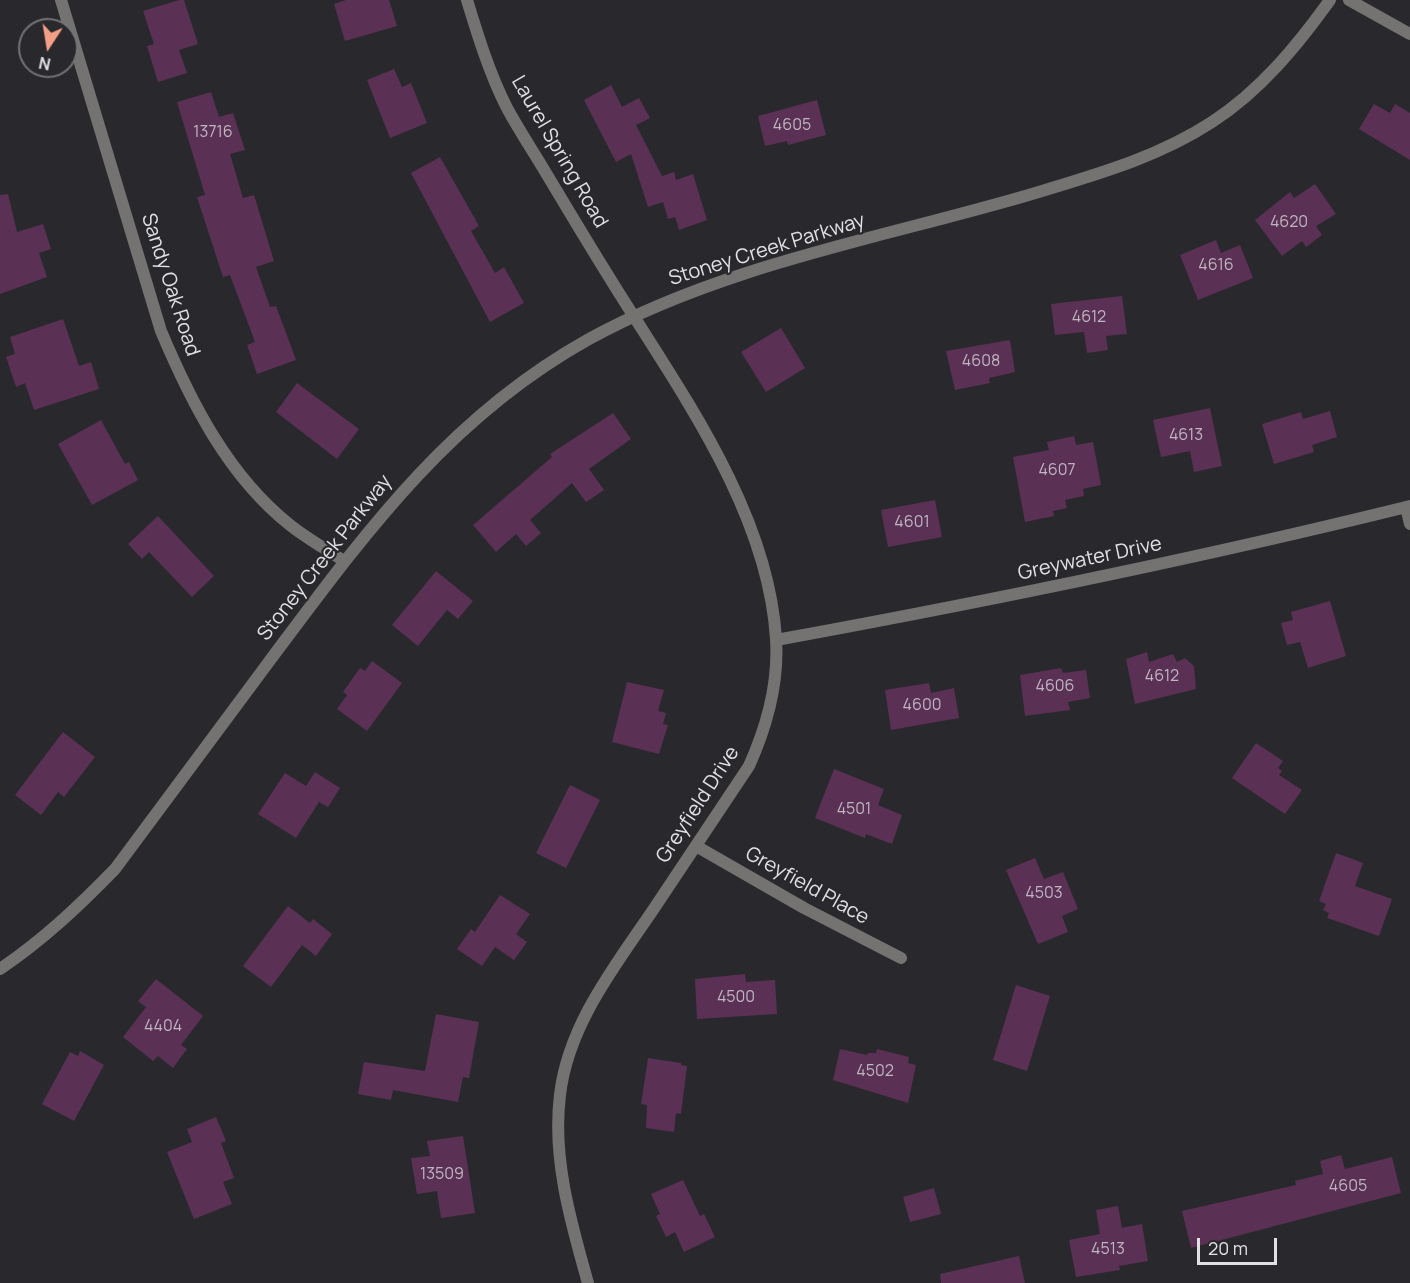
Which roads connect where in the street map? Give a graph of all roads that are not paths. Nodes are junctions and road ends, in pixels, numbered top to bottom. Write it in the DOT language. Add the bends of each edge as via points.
graph roads {
  1 [pos="61,0"];
  2 [pos="466,0"];
  3 [pos="1330,0"];
  4 [pos="1349,0"];
  5 [pos="1410,34"];
  6 [pos="633,316"];
  7 [pos="1408,507"];
  8 [pos="1410,524"];
  9 [pos="344,561"];
  10 [pos="776,640"];
  11 [pos="696,846"];
  12 [pos="901,958"];
  13 [pos="0,969"];
  14 [pos="588,1283"];
  1 -- 9 [label="street, Sandy Oak Road" via="161,331 181,379 236,470 265,503 291,526"];
  2 -- 6 [label="street, Laurel Spring Road" via="483,53 507,106"];
  3 -- 6 [label="street, Stoney Creek Parkway" via="1305,35 1262,82 1212,122 1169,147 1123,166 1029,195 697,288"];
  4 -- 5 [label="street"];
  6 -- 9 [label="street, Stoney Creek Parkway" via="539,370 493,404 428,463"];
  6 -- 10 [label="street, Greyfield Drive" via="685,395 741,504 759,550"];
  7 -- 8 [label="street"];
  7 -- 10 [label="street, Greywater Drive" via="1000,599"];
  9 -- 13 [label="street, Stoney Creek Parkway" via="115,869 69,917"];
  10 -- 11 [label="street, Greyfield Drive" via="774,690 764,734 749,766"];
  11 -- 12 [label="street, Greyfield Place"];
  11 -- 14 [label="street, Greyfield Drive" via="592,1002 573,1046 560,1094 562,1166 571,1225"];
}
